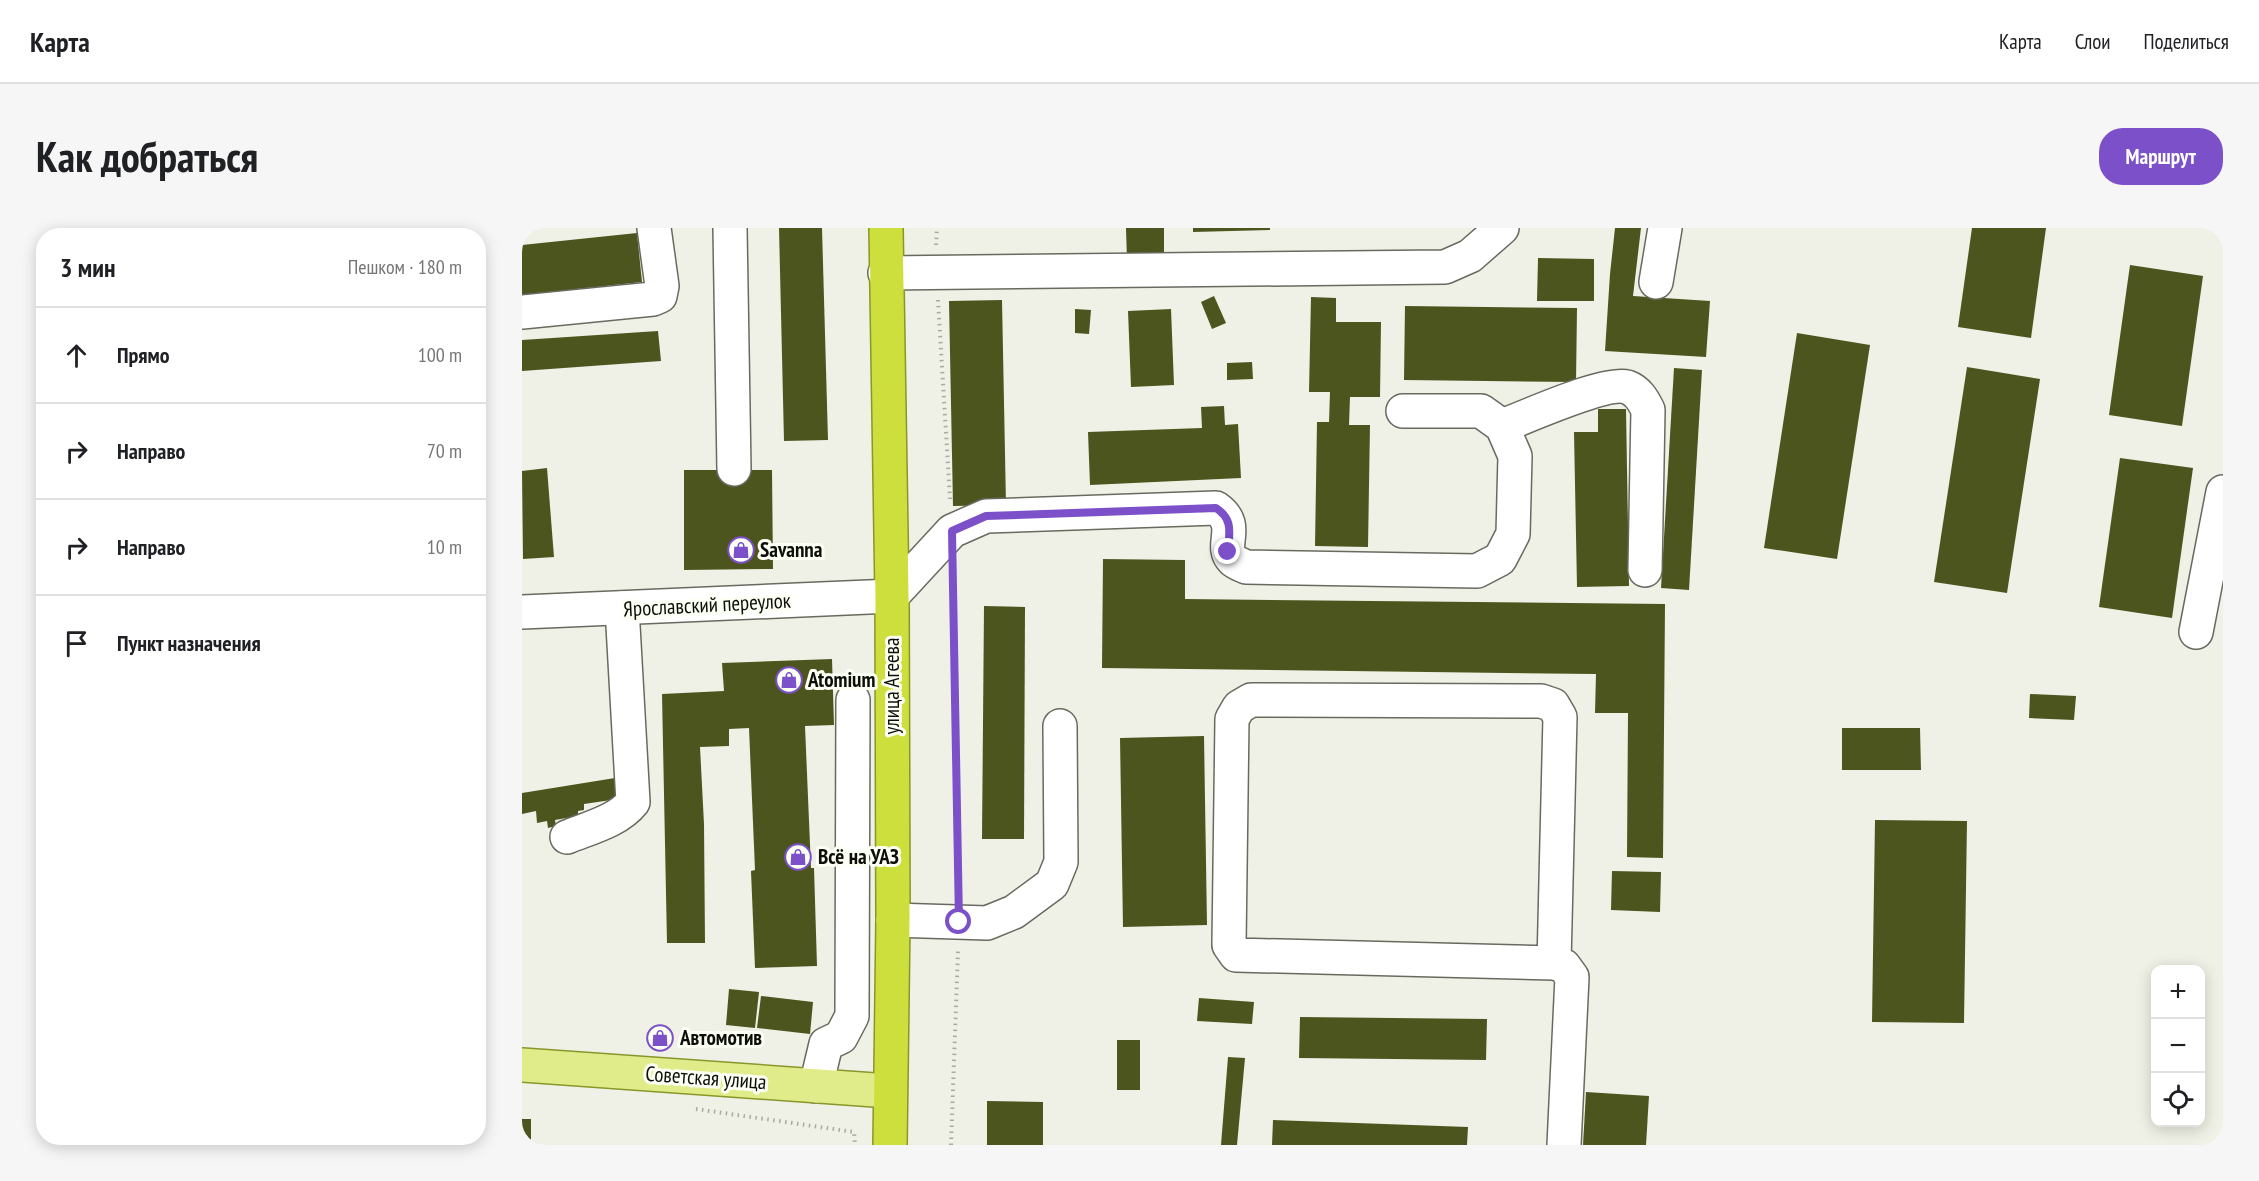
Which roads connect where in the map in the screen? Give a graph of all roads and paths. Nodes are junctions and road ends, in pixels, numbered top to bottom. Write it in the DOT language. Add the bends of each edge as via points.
graph roads {
  1 [pos="654,228"];
  2 [pos="730,228"];
  3 [pos="886,228"];
  4 [pos="937,228"];
  5 [pos="1502,228"];
  6 [pos="1665,228"];
  7 [pos="885,273"];
  8 [pos="936,273"];
  9 [pos="1656,282"];
  10 [pos="522,312"];
  11 [pos="1403,411"];
  12 [pos="1502,426"];
  13 [pos="734,470"];
  14 [pos="2223,492"];
  15 [pos="952,531"];
  16 [pos="2218,547"];
  17 [pos="1645,570"];
  18 [pos="892,596"];
  19 [pos="622,608"];
  20 [pos="522,612"];
  21 [pos="2196,632"];
  22 [pos="853,700"];
  23 [pos="1060,726"];
  24 [pos="567,837"];
  25 [pos="893,920"];
  26 [pos="959,922"];
  27 [pos="1554,963"];
  28 [pos="522,1065"];
  29 [pos="816,1086"];
  30 [pos="889,1090"];
  31 [pos="890,1145"];
  32 [pos="951,1145"];
  33 [pos="1564,1145"];
  1 -- 10 [label="lane" via="660,296"];
  2 -- 13 [label="lane"];
  3 -- 7 [label="highway, улица Агеева"];
  4 -- 8 [label="path"];
  5 -- 8 [label="lane" via="1470,256 1445,267"];
  6 -- 9 [label="lane"];
  7 -- 8 [label="lane"];
  7 -- 18 [label="highway, улица Агеева"];
  8 -- 15 [label="path"];
  11 -- 12 [label="lane" via="1481,411"];
  12 -- 15 [label="lane" via="1515,456 1513,534 1500,559 1477,571 1246,567 1233,561 1228,552 1229,521 1216,508 986,516"];
  12 -- 17 [label="lane" via="1602,388 1626,387 1641,396 1648,410"];
  14 -- 16 [label="lane"];
  15 -- 18 [label="lane"];
  15 -- 26 [label="path"];
  16 -- 21 [label="lane"];
  18 -- 19 [label="lane, Ярославский переулок"];
  18 -- 25 [label="highway, улица Агеева"];
  19 -- 20 [label="lane, Ярославский переулок"];
  19 -- 24 [label="lane" via="633,802 615,817"];
  22 -- 29 [label="lane" via="852,1016 841,1037 826,1044"];
  23 -- 26 [label="lane" via="1061,862 1052,884 1014,912 987,922"];
  25 -- 26 [label="lane"];
  25 -- 30 [label="highway, улица Агеева"];
  26 -- 32 [label="path"];
  27 -- 27 [label="lane" via="1236,955 1229,945 1231,778 1232,719 1239,707 1251,700 1541,701 1553,705 1560,717"];
  27 -- 33 [label="lane" via="1564,966 1572,977"];
  28 -- 29 [label="main road, Советская улица"];
  29 -- 30 [label="main road, Советская улица"];
  30 -- 31 [label="highway, улица Агеева"];
}
